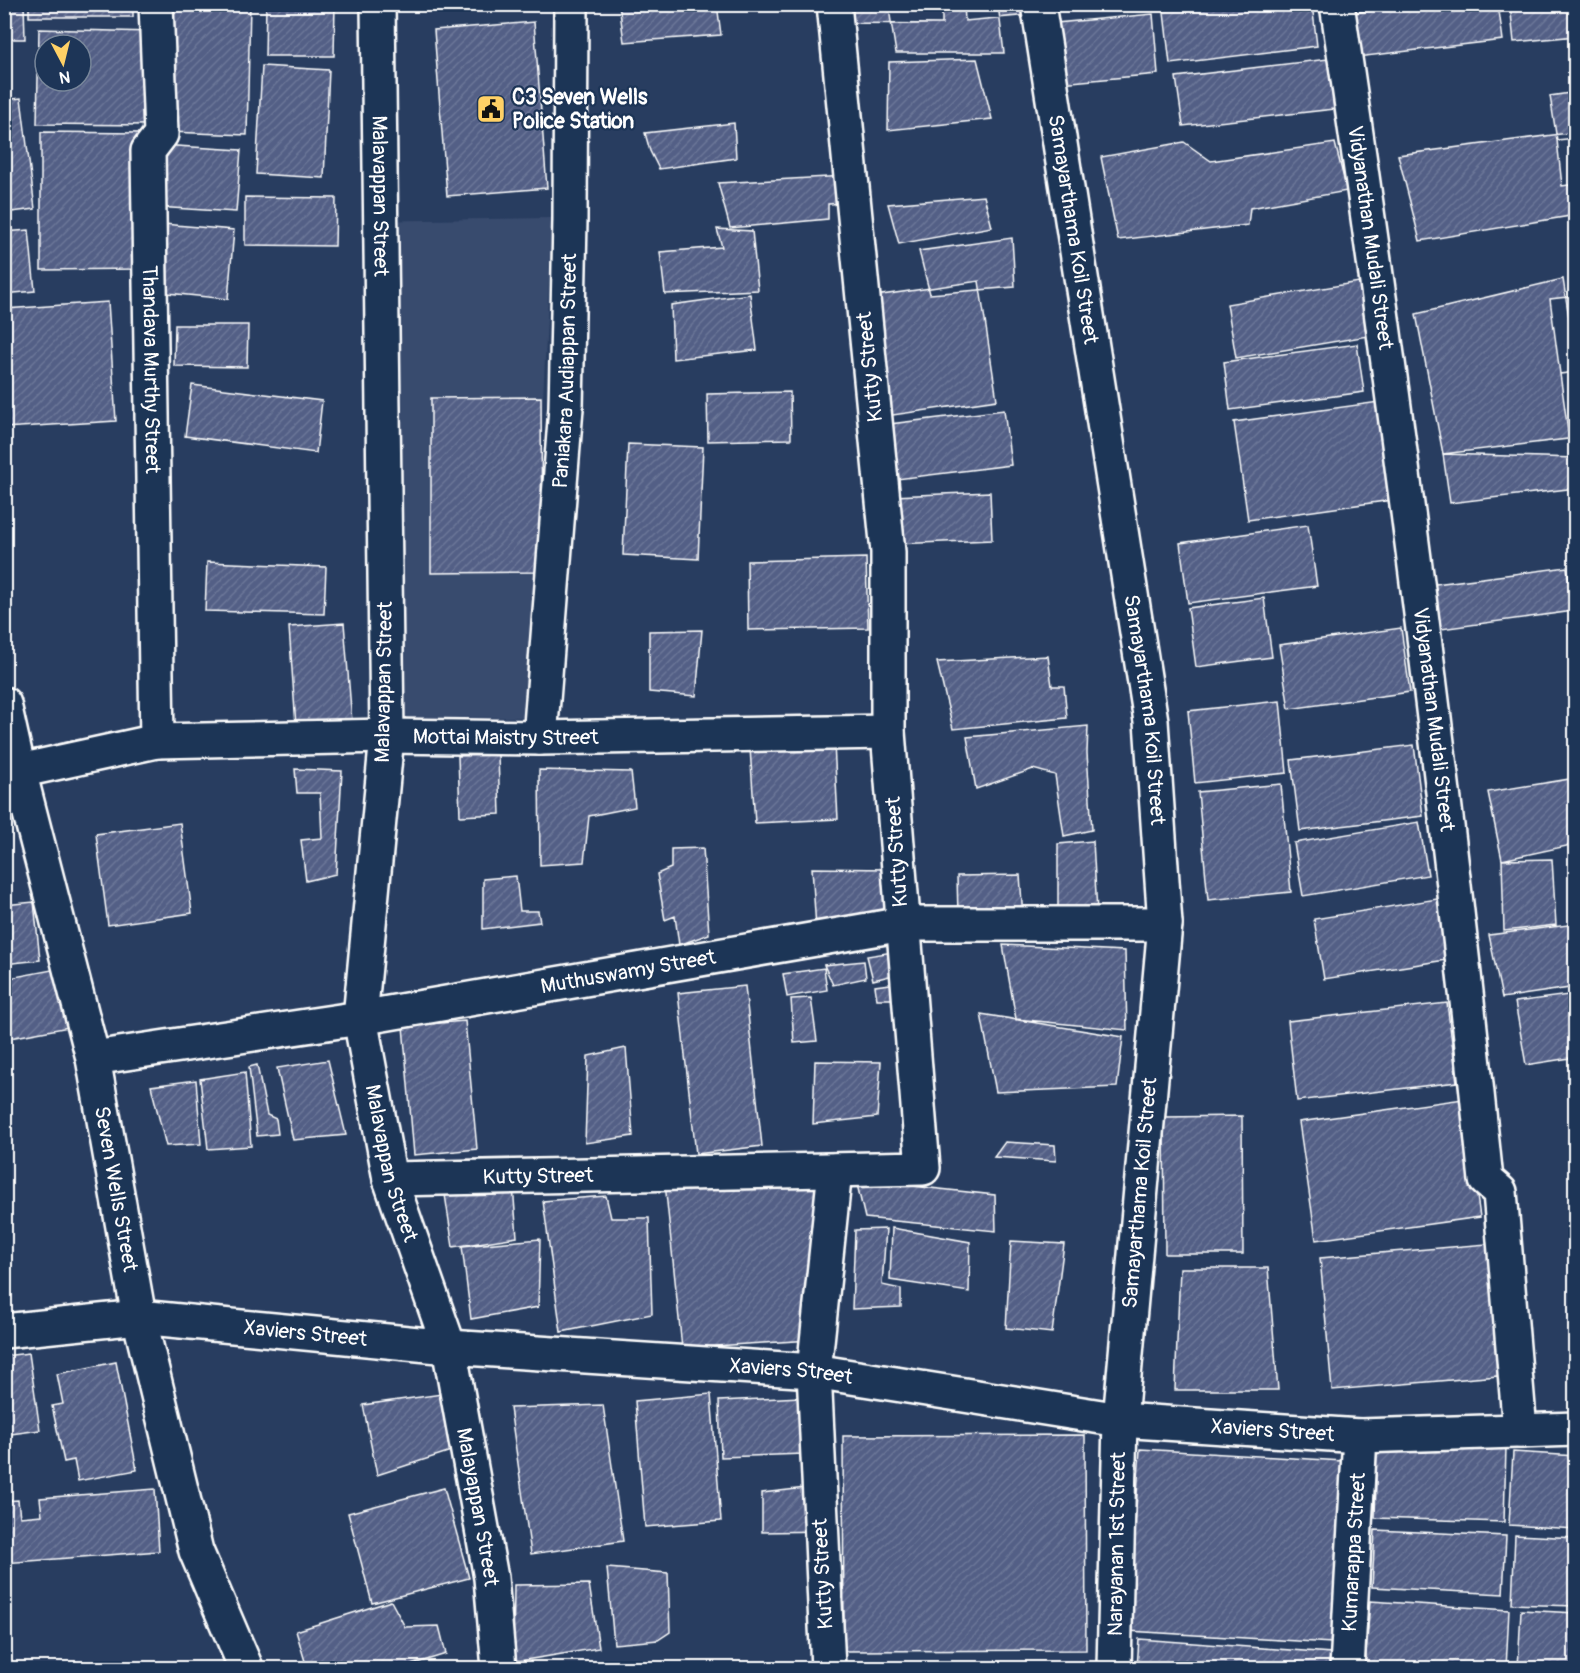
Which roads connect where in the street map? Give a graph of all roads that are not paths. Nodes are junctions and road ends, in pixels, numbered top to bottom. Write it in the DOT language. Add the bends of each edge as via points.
graph roads {
  1 [pos="156,4"];
  2 [pos="378,4"];
  3 [pos="571,4"];
  4 [pos="834,4"];
  5 [pos="1038,4"];
  6 [pos="1337,4"];
  7 [pos="4,704"];
  8 [pos="888,732"];
  9 [pos="387,736"];
  10 [pos="540,738"];
  11 [pos="157,741"];
  12 [pos="19,771"];
  13 [pos="903,924"];
  14 [pos="1165,924"];
  15 [pos="360,1018"];
  16 [pos="93,1058"];
  17 [pos="835,1170"];
  18 [pos="390,1179"];
  19 [pos="139,1317"];
  20 [pos="4,1331"];
  21 [pos="448,1347"];
  22 [pos="814,1371"];
  23 [pos="1120,1419"];
  24 [pos="1575,1429"];
  25 [pos="1520,1431"];
  26 [pos="1360,1436"];
  27 [pos="246,1668"];
  28 [pos="499,1668"];
  29 [pos="828,1668"];
  30 [pos="1114,1668"];
  31 [pos="1347,1668"];
  1 -- 11 [label="street, Thandava Murthy Street" via="161,134 148,152"];
  2 -- 9 [label="street, Malavappan Street"];
  3 -- 10 [label="street, Paniakara Audiappan Street" via="566,408"];
  4 -- 8 [label="street, Kutty Street" via="888,552"];
  5 -- 14 [label="street, Samayarthama Koil Street" via="1151,721"];
  6 -- 25 [label="street, Vidyanathan Mudali Street" via="1378,287 1466,979 1486,1180 1500,1192"];
  7 -- 12 [label="street, Seven Wells Street"];
  8 -- 10 [label="street, Mottai Maistry Street"];
  8 -- 13 [label="street, Kutty Street"];
  9 -- 10 [label="street, Mottai Maistry Street"];
  9 -- 11 [label="street, Mottai Maistry Street"];
  9 -- 15 [label="street, Malavappan Street"];
  11 -- 12 [label="street, Mottai Maistry Street"];
  12 -- 16 [label="street, Seven Wells Street"];
  13 -- 14 [label="street, Muthuswamy Street"];
  13 -- 15 [label="street, Muthuswamy Street"];
  13 -- 17 [label="street, Kutty Street" via="923,1168"];
  14 -- 23 [label="street, Samayarthama Koil Street"];
  15 -- 16 [label="street, Muthuswamy Street"];
  15 -- 18 [label="street, Malavappan Street"];
  16 -- 19 [label="street, Seven Wells Street"];
  17 -- 18 [label="street, Kutty Street"];
  17 -- 22 [label="street, Kutty Street"];
  18 -- 21 [label="street, Malavappan Street"];
  19 -- 20 [label="street, Xaviers Street"];
  19 -- 21 [label="street, Xaviers Street"];
  19 -- 27 [label="street, Seven Wells Street" via="196,1551"];
  21 -- 22 [label="street, Xaviers Street"];
  21 -- 28 [label="street, Malayappan Street" via="491,1578"];
  22 -- 23 [label="street, Xaviers Street"];
  22 -- 29 [label="street, Kutty Street"];
  23 -- 26 [label="street, Xaviers Street"];
  23 -- 30 [label="street, Narayanan 1st Street"];
  24 -- 25 [label="street, Xaviers Street"];
  25 -- 26 [label="street, Xaviers Street"];
  26 -- 31 [label="street, Kumarappa Street"];
}
